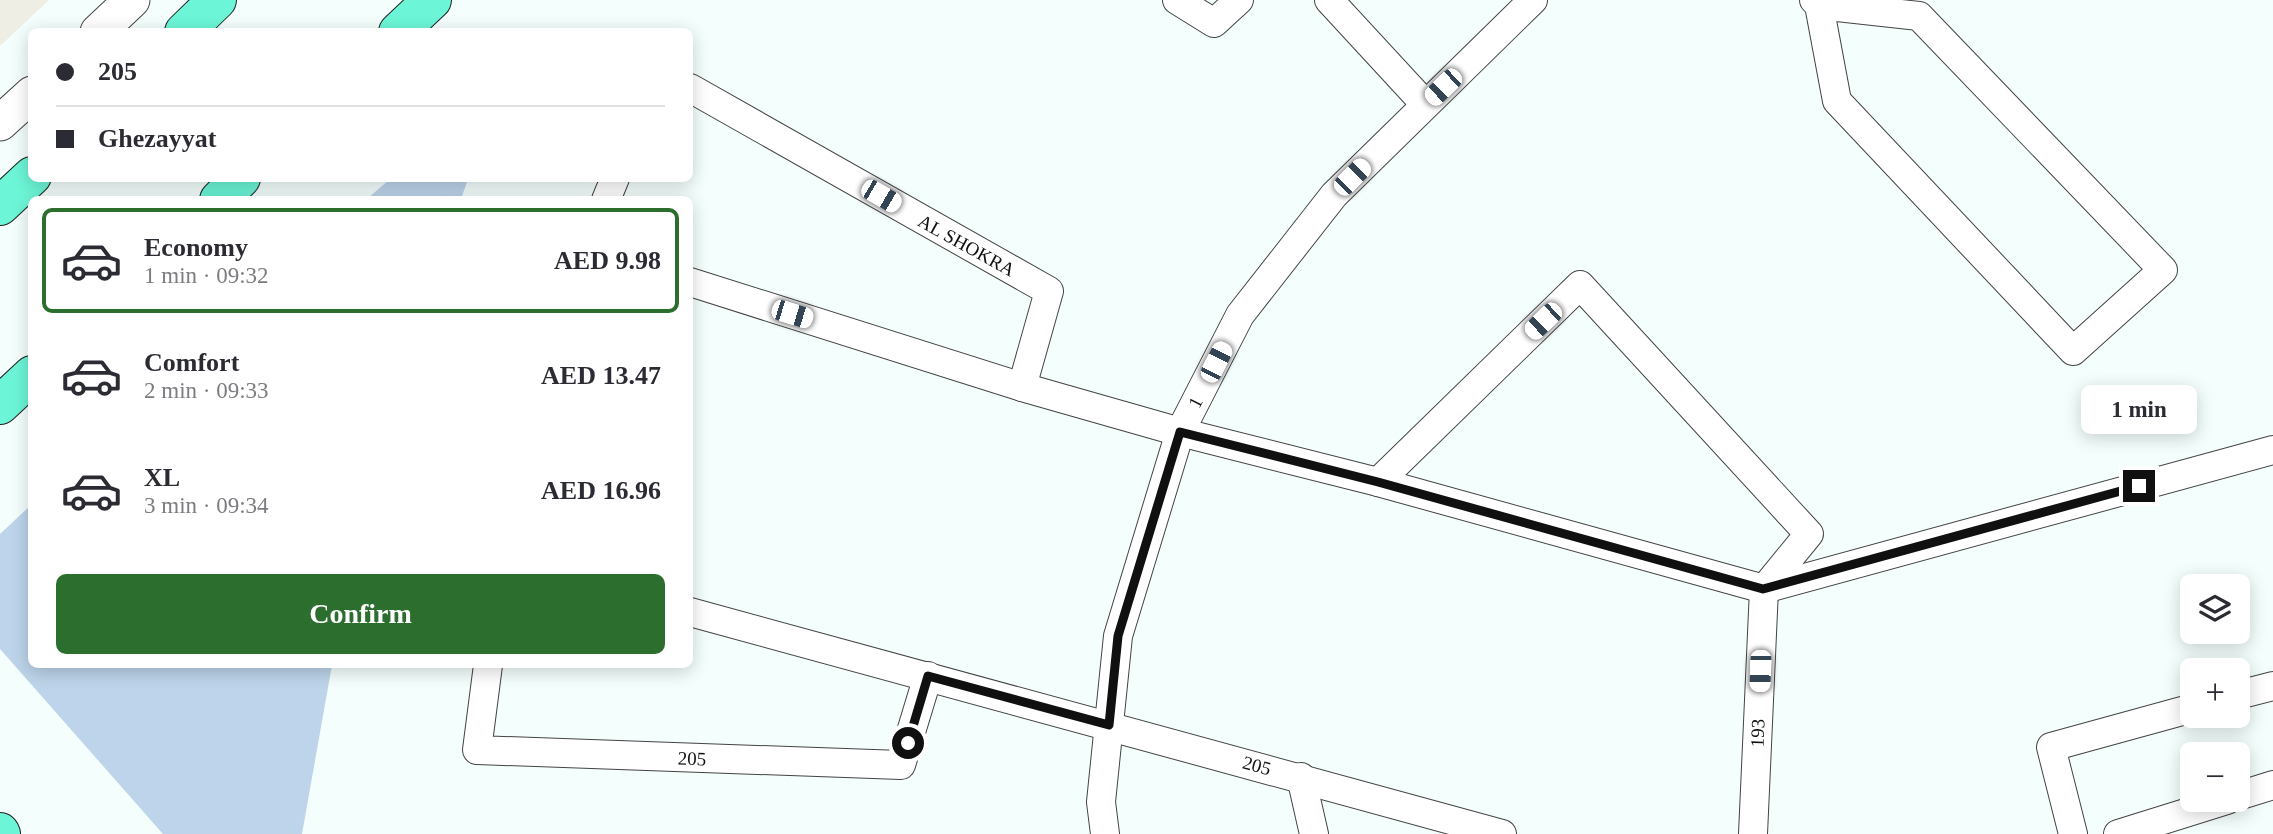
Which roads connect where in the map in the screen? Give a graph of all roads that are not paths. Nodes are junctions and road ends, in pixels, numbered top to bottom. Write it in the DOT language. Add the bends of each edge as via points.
graph roads {
  1 [pos="132,0"];
  2 [pos="217,0"];
  3 [pos="432,0"];
  4 [pos="1177,0"];
  5 [pos="1239,0"];
  6 [pos="1329,0"];
  7 [pos="1533,0"];
  8 [pos="1816,3"];
  9 [pos="102,28"];
  10 [pos="188,28"];
  11 [pos="402,28"];
  12 [pos="693,90"];
  13 [pos="28,98"];
  14 [pos="1425,104"];
  15 [pos="0,123"];
  16 [pos="28,180"];
  17 [pos="237,182"];
  18 [pos="223,196"];
  19 [pos="0,206"];
  20 [pos="693,283"];
  21 [pos="1022,387"];
  22 [pos="18,388"];
  23 [pos="0,417"];
  24 [pos="1180,432"];
  25 [pos="2273,450"];
  26 [pos="1378,482"];
  27 [pos="1763,589"];
  28 [pos="693,613"];
  29 [pos="488,668"];
  30 [pos="928,676"];
  31 [pos="2273,686"];
  32 [pos="2250,692"];
  33 [pos="2180,712"];
  34 [pos="1109,725"];
  35 [pos="1301,777"];
  36 [pos="2273,785"];
  37 [pos="2250,792"];
  38 [pos="2189,812"];
  39 [pos="1105,834"];
  40 [pos="1314,834"];
  41 [pos="1502,834"];
  42 [pos="1753,834"];
  43 [pos="2073,834"];
  44 [pos="2118,834"];
  1 -- 9 [label="street"];
  2 -- 10 [label="main road"];
  3 -- 11 [label="main road"];
  4 -- 5 [label="street" via="1214,23"];
  6 -- 14 [label="street"];
  7 -- 14 [label="street, 1"];
  8 -- 8 [label="street" via="1837,101 2073,351 2163,270 1919,16"];
  12 -- 21 [label="street, AL SHOKRA" via="1049,291"];
  13 -- 15 [label="street"];
  14 -- 24 [label="street, 1" via="1334,195 1240,315"];
  16 -- 19 [label="main road"];
  17 -- 18 [label="main road"];
  20 -- 21 [label="street"];
  21 -- 24 [label="street"];
  22 -- 23 [label="main road"];
  24 -- 26 [label="street"];
  24 -- 34 [label="street, 1" via="1118,636"];
  25 -- 27 [label="street"];
  26 -- 27 [label="street"];
  26 -- 27 [label="street" via="1580,285 1809,534"];
  27 -- 42 [label="street, 193"];
  28 -- 30 [label="street, 205"];
  29 -- 30 [label="street, 205" via="477,750 901,765"];
  30 -- 34 [label="street, 205"];
  31 -- 32 [label="street"];
  33 -- 43 [label="street" via="2051,747"];
  34 -- 35 [label="street, 205"];
  34 -- 39 [label="street, 1" via="1101,802"];
  35 -- 40 [label="street"];
  35 -- 41 [label="street, 205"];
  36 -- 37 [label="street"];
  38 -- 44 [label="street"];
}
